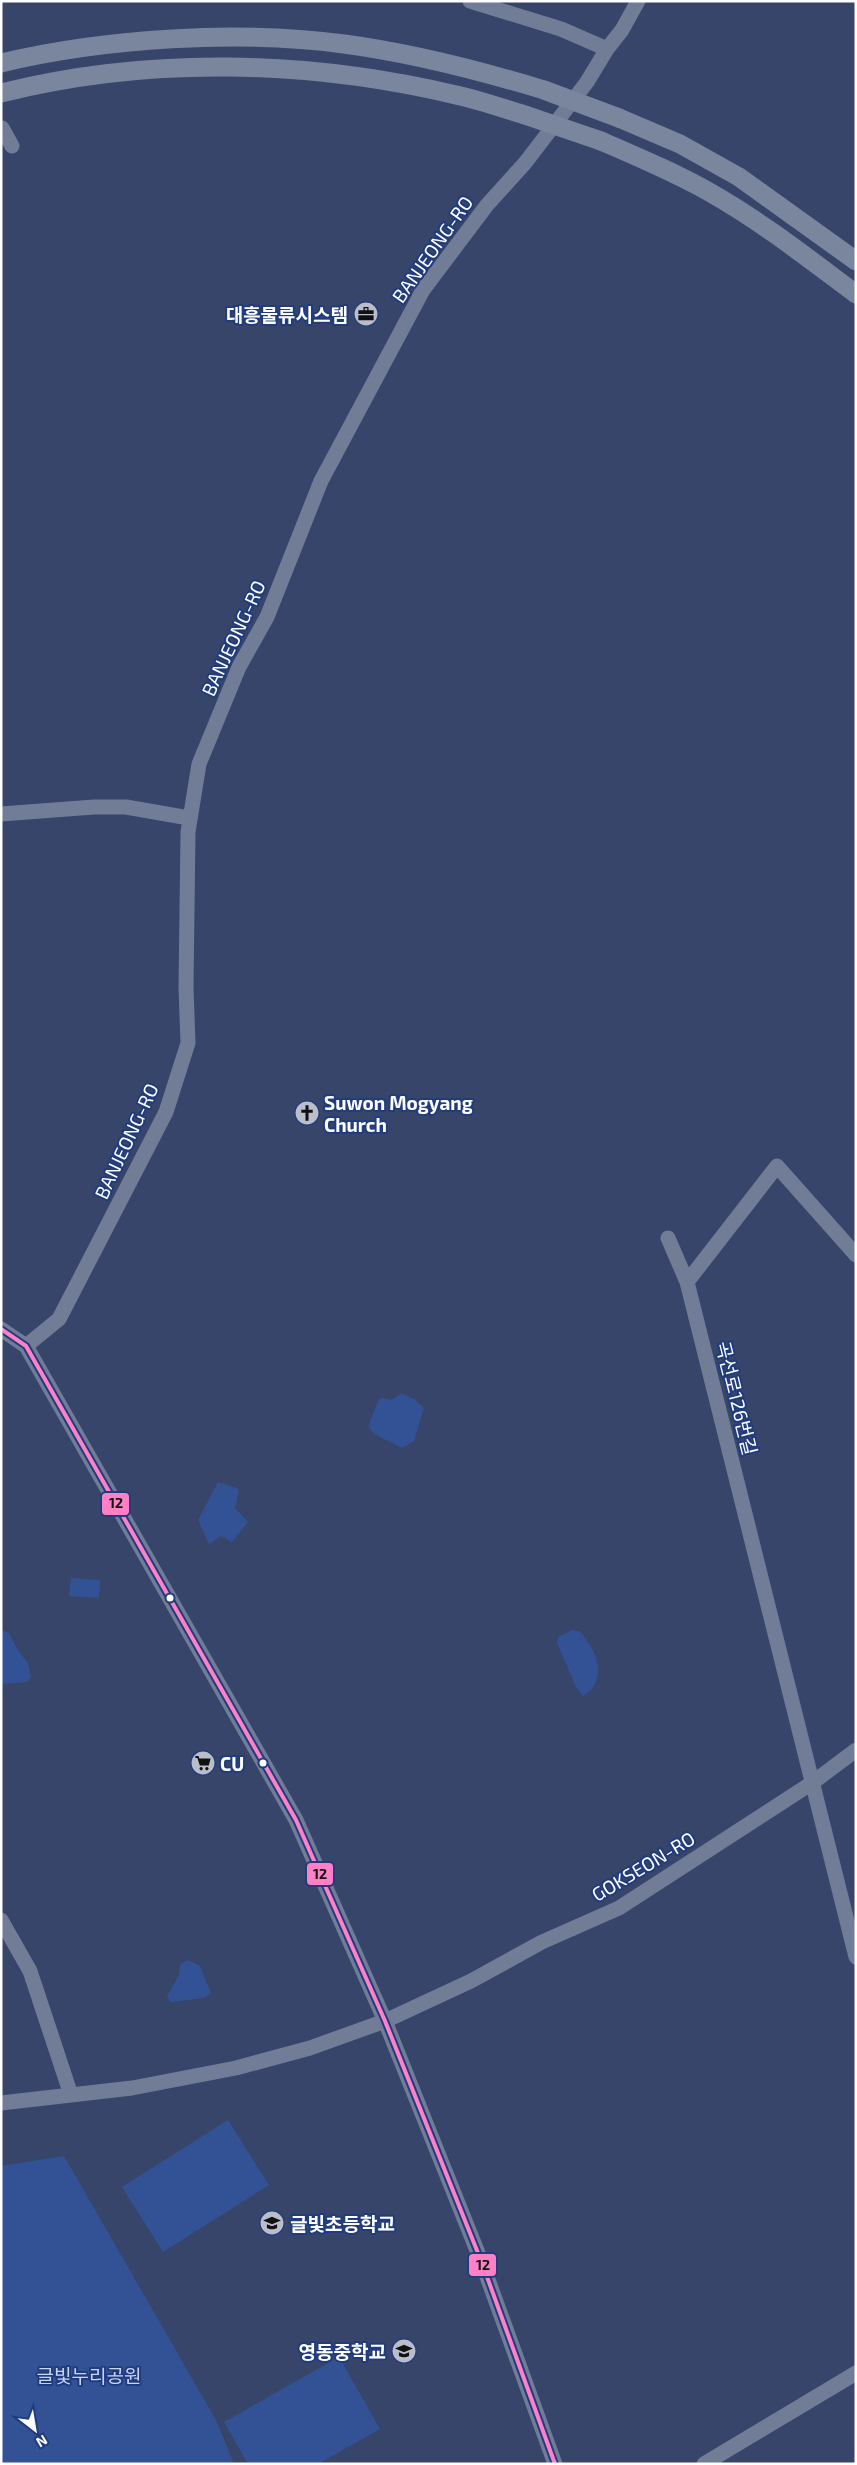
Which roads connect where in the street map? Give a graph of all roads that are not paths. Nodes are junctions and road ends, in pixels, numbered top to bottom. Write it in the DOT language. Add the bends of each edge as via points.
graph roads {
  1 [pos="470,1"];
  2 [pos="638,1"];
  3 [pos="607,49"];
  4 [pos="1,63"];
  5 [pos="1,93"];
  6 [pos="2,128"];
  7 [pos="12,146"];
  8 [pos="856,261"];
  9 [pos="856,294"];
  10 [pos="1,814"];
  11 [pos="189,818"];
  12 [pos="668,1238"];
  13 [pos="856,1255"];
  14 [pos="687,1282"];
  15 [pos="1,1329"];
  16 [pos="26,1346"];
  17 [pos="856,1750"];
  18 [pos="812,1783"];
  19 [pos="1,1920"];
  20 [pos="6,1941"];
  21 [pos="856,1957"];
  22 [pos="384,2021"];
  23 [pos="71,2095"];
  24 [pos="1,2103"];
  25 [pos="856,2373"];
  26 [pos="555,2464"];
  27 [pos="704,2464"];
  1 -- 3 [label="street" via="561,29"];
  2 -- 3 [label="street, BANJEONG-RO"];
  3 -- 11 [label="street, BANJEONG-RO" via="587,82 423,290 381,364 321,481 267,618 239,667 199,764"];
  4 -- 8 [label="main road, bridge" via="92,47 235,38 344,44 464,66 544,90 680,144 739,177"];
  5 -- 9 [label="main road, bridge" via="106,74 222,67 279,68 388,81 457,95 601,141 652,163 712,194 785,241"];
  6 -- 7 [label="street"];
  10 -- 11 [label="street" via="118,807"];
  11 -- 16 [label="street, BANJEONG-RO" via="188,1043 166,1112 59,1319"];
  12 -- 14 [label="street, 곡선로126번길"];
  13 -- 14 [label="street" via="777,1166"];
  14 -- 18 [label="street, 곡선로126번길"];
  15 -- 16 [label="street"];
  16 -- 22 [label="street" via="296,1820"];
  17 -- 18 [label="street, GOKSEON-RO"];
  18 -- 21 [label="street, 곡선로126번길"];
  18 -- 22 [label="street, GOKSEON-RO" via="620,1908 542,1942 471,1981"];
  19 -- 20 [label="street"];
  20 -- 23 [label="street" via="30,1971"];
  22 -- 23 [label="street, GOKSEON-RO" via="310,2048 236,2068 132,2088"];
  22 -- 26 [label="street" via="482,2263"];
  23 -- 24 [label="street, GOKSEON-RO"];
  25 -- 27 [label="street"];
}
